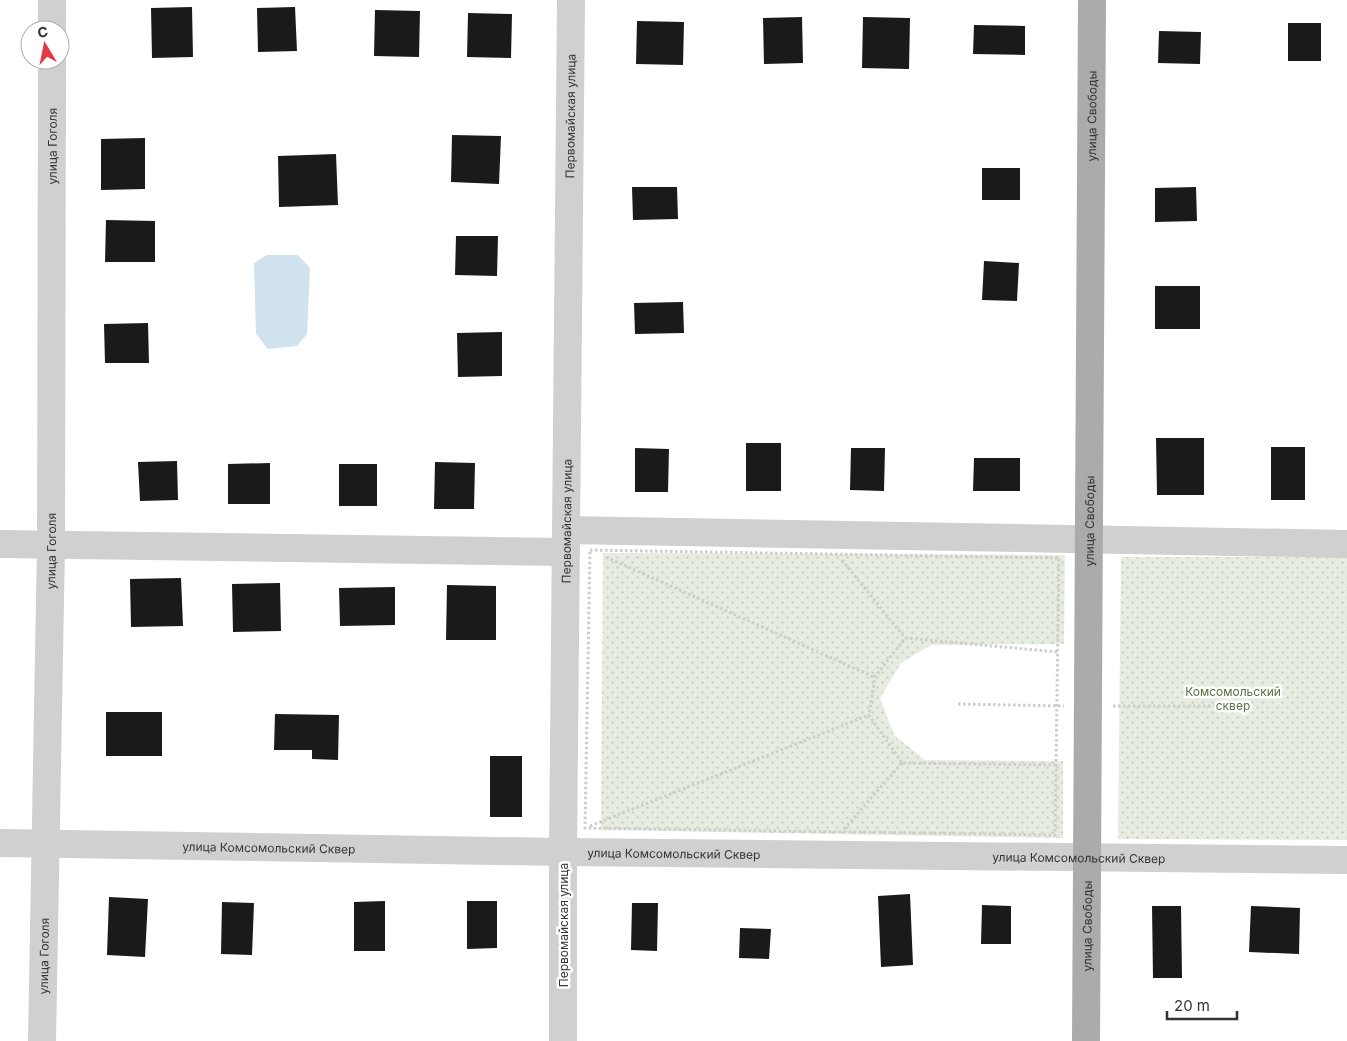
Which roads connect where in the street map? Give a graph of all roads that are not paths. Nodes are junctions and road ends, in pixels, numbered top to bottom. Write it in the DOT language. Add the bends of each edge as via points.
graph roads {
  1 [pos="52,0"];
  2 [pos="571,0"];
  3 [pos="1092,0"];
  4 [pos="52,20"];
  5 [pos="52,70"];
  6 [pos="1089,540"];
  7 [pos="0,544"];
  8 [pos="574,544"];
  9 [pos="1347,544"];
  10 [pos="51,545"];
  11 [pos="0,843"];
  12 [pos="45,844"];
  13 [pos="563,852"];
  14 [pos="1087,857"];
  15 [pos="1347,860"];
  16 [pos="42,1041"];
  17 [pos="563,1041"];
  18 [pos="1086,1041"];
  1 -- 4 [label="street"];
  2 -- 8 [label="street, Первомайская улица"];
  3 -- 6 [label="main road, улица Свободы"];
  5 -- 10 [label="street, улица Гоголя"];
  6 -- 8 [label="street"];
  6 -- 9 [label="street"];
  6 -- 14 [label="main road, улица Свободы"];
  7 -- 10 [label="street"];
  8 -- 10 [label="street"];
  8 -- 13 [label="street, Первомайская улица"];
  10 -- 12 [label="street, улица Гоголя"];
  11 -- 12 [label="street, улица Комсомольский Сквер"];
  12 -- 13 [label="street, улица Комсомольский Сквер"];
  12 -- 16 [label="street, улица Гоголя"];
  13 -- 14 [label="street, улица Комсомольский Сквер"];
  13 -- 17 [label="street, Первомайская улица"];
  14 -- 15 [label="street, улица Комсомольский Сквер"];
  14 -- 18 [label="main road, улица Свободы"];
}
